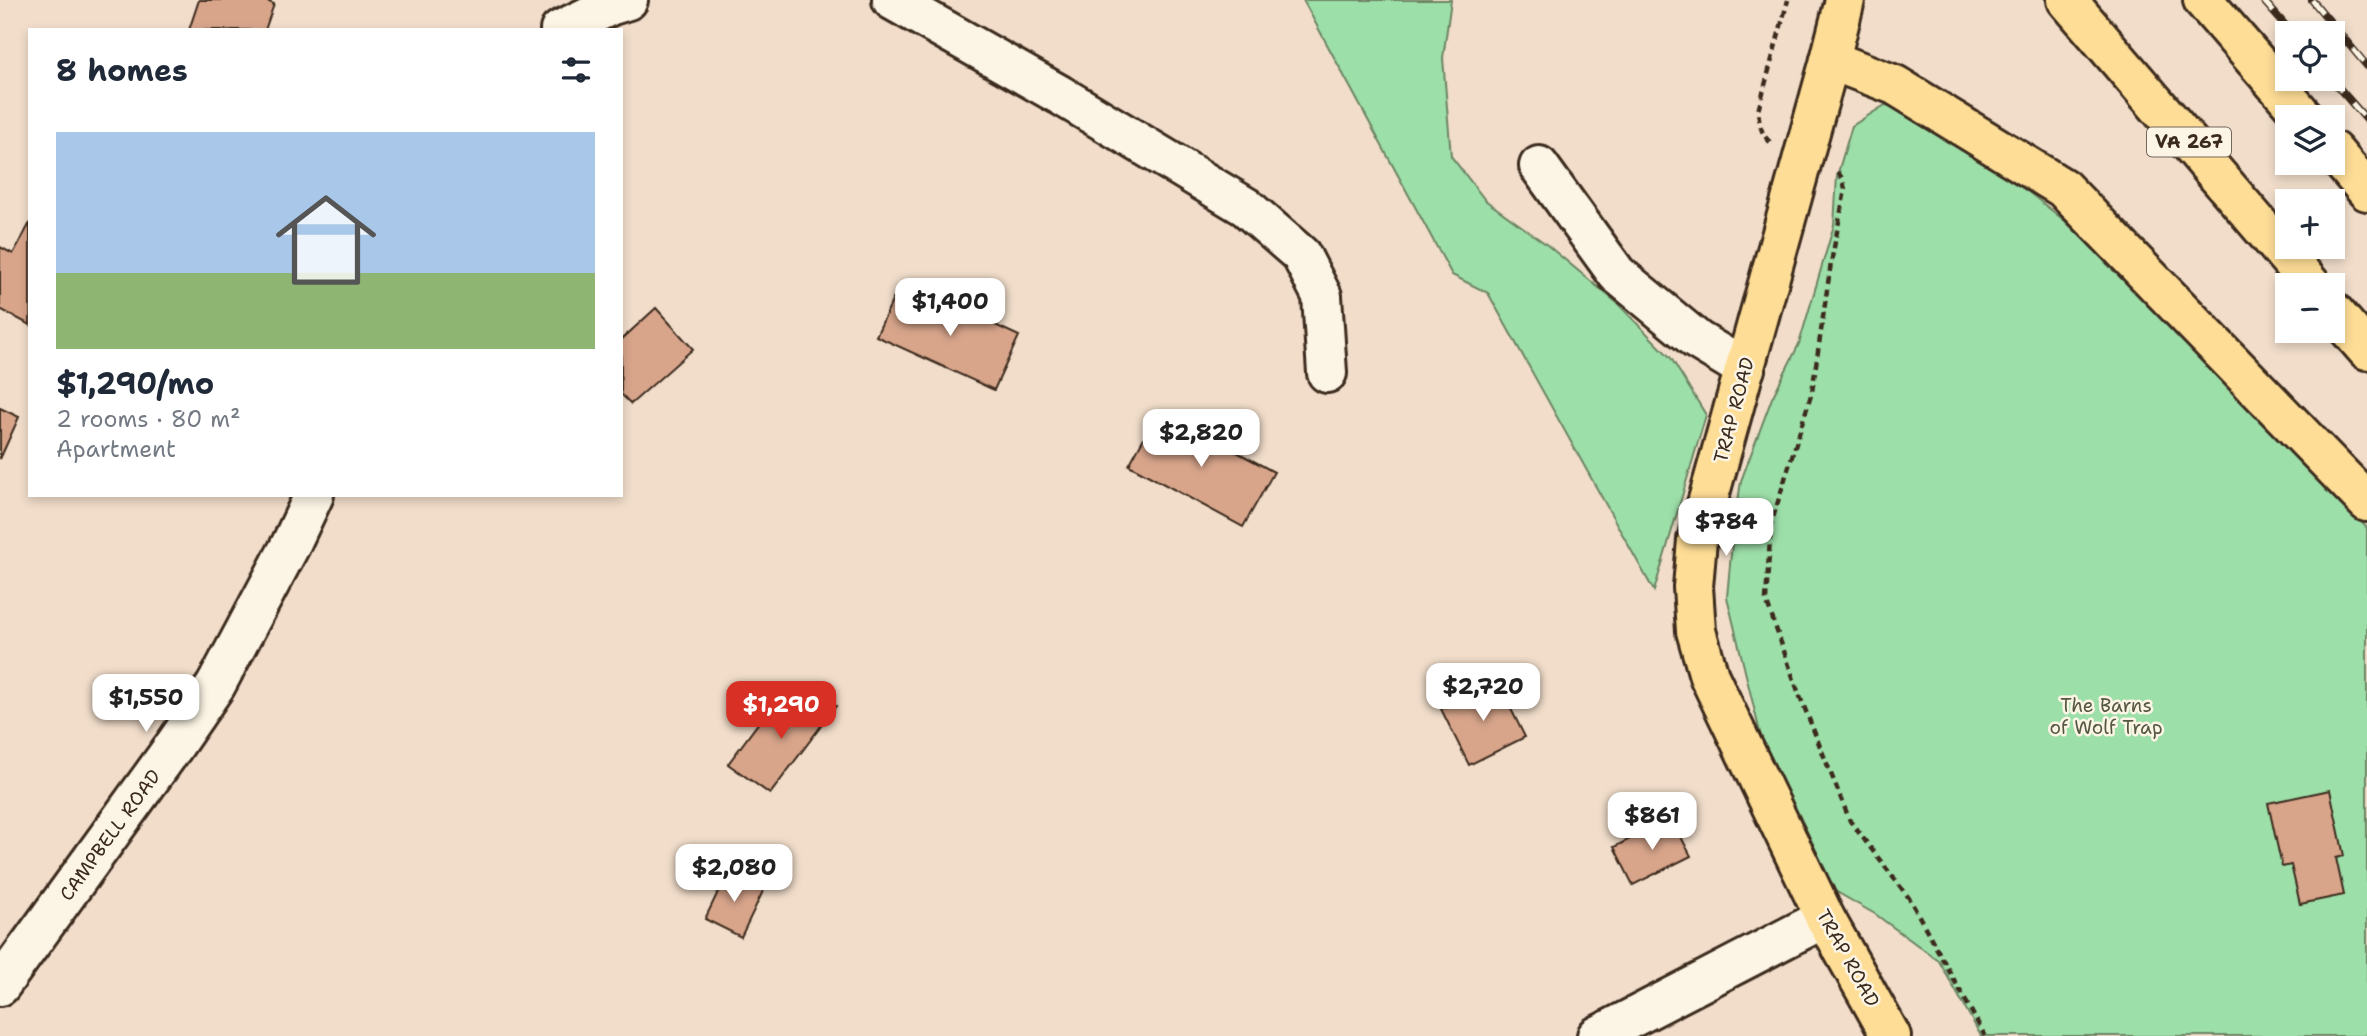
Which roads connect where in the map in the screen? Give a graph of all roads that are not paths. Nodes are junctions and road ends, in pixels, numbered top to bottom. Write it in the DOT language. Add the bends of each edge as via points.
graph roads {
  1 [pos="628,0"];
  2 [pos="891,0"];
  3 [pos="1845,0"];
  4 [pos="2067,0"];
  5 [pos="2203,0"];
  6 [pos="564,28"];
  7 [pos="1830,60"];
  8 [pos="2294,105"];
  9 [pos="2345,165"];
  10 [pos="1539,166"];
  11 [pos="2367,191"];
  12 [pos="2301,273"];
  13 [pos="2345,325"];
  14 [pos="2367,350"];
  15 [pos="1745,369"];
  16 [pos="1327,373"];
  17 [pos="313,497"];
  18 [pos="2367,502"];
  19 [pos="1825,918"];
  20 [pos="0,986"];
  21 [pos="1597,1036"];
  22 [pos="1892,1036"];
  1 -- 6 [label="street"];
  2 -- 16 [label="street" via="1246,207 1301,255 1322,296"];
  3 -- 7 [label="main road, TRAP ROAD"];
  4 -- 12 [label="main road, VA 267"];
  5 -- 8 [label="main road"];
  7 -- 15 [label="main road, TRAP ROAD"];
  7 -- 18 [label="main road" via="1895,85 2063,188"];
  9 -- 11 [label="main road"];
  10 -- 15 [label="street" via="1617,274 1697,340"];
  13 -- 14 [label="main road"];
  15 -- 19 [label="main road, TRAP ROAD" via="1697,540 1696,631 1709,676"];
  17 -- 20 [label="street, CAMPBELL ROAD" via="216,685"];
  19 -- 21 [label="street"];
  19 -- 22 [label="main road, TRAP ROAD"];
}
